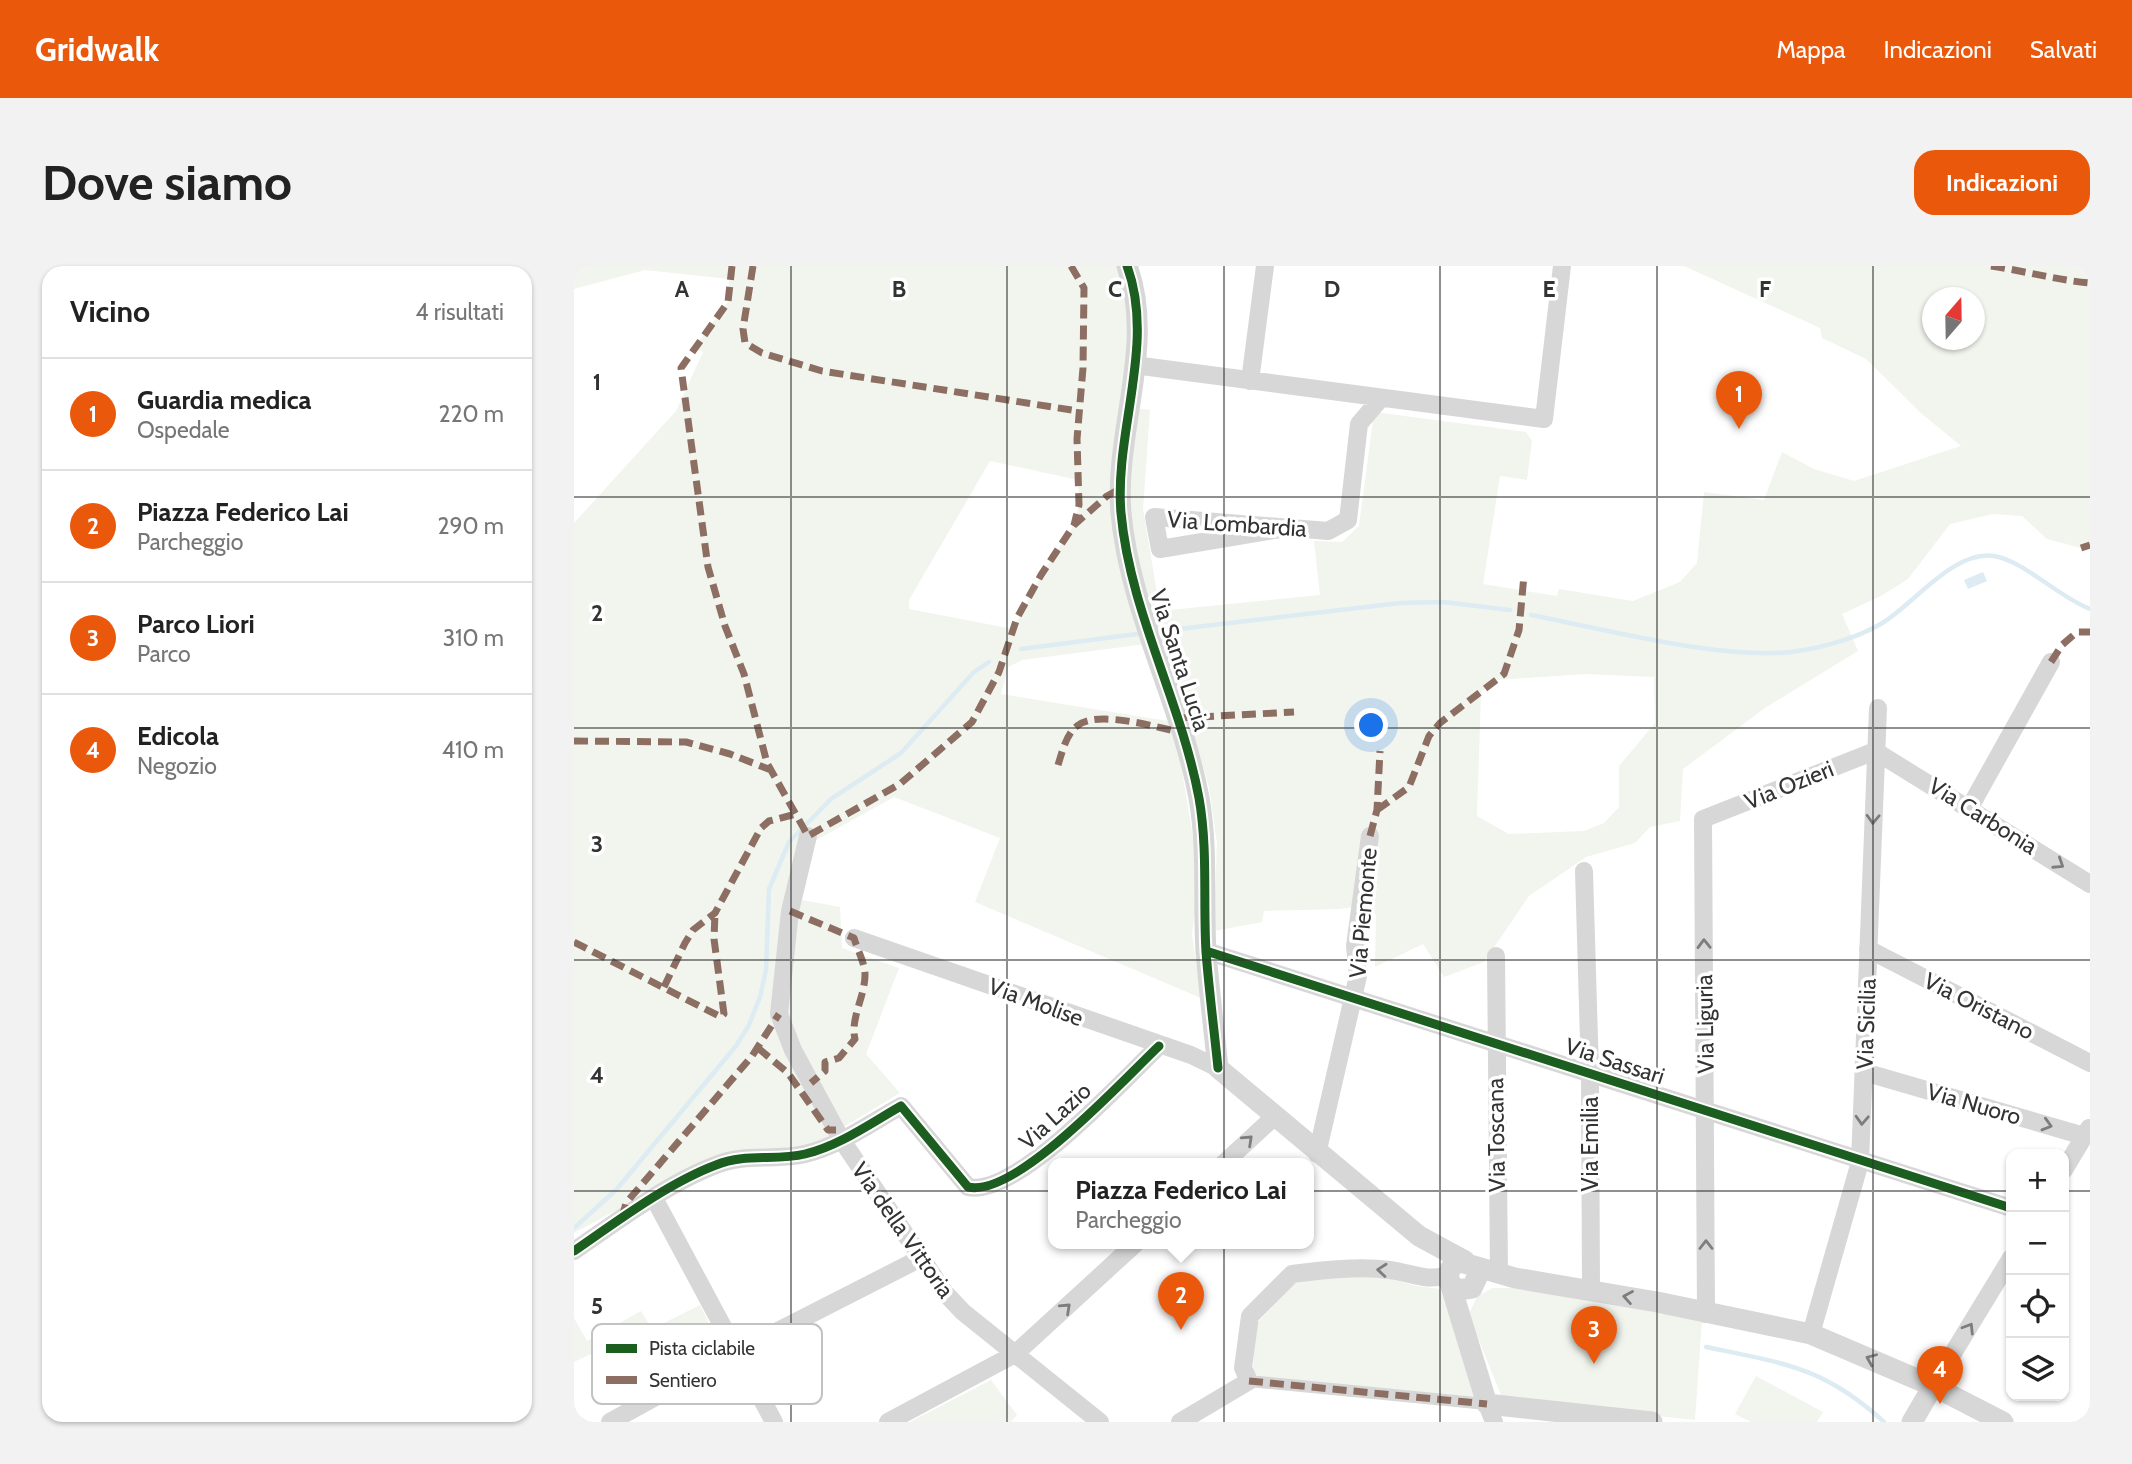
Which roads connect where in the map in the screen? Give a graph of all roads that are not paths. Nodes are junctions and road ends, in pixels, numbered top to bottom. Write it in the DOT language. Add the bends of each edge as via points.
graph roads {
  1 [pos="1127,266"];
  2 [pos="1265,266"];
  3 [pos="1562,266"];
  4 [pos="1134,365"];
  5 [pos="1250,381"];
  6 [pos="1340,393"];
  7 [pos="1381,398"];
  8 [pos="1359,424"];
  9 [pos="1286,528"];
  10 [pos="2050,662"];
  11 [pos="1878,708"];
  12 [pos="1875,751"];
  13 [pos="1970,807"];
  14 [pos="1703,820"];
  15 [pos="808,836"];
  16 [pos="1370,836"];
  17 [pos="1584,871"];
  18 [pos="2090,884"];
  19 [pos="854,937"];
  20 [pos="1868,949"];
  21 [pos="1206,951"];
  22 [pos="1496,956"];
  23 [pos="1354,998"];
  24 [pos="1494,1043"];
  25 [pos="1159,1046"];
  26 [pos="2090,1063"];
  27 [pos="1217,1068"];
  28 [pos="1864,1072"];
  29 [pos="1590,1073"];
  30 [pos="1706,1110"];
  31 [pos="1274,1117"];
  32 [pos="2087,1131"];
  33 [pos="841,1139"];
  34 [pos="1317,1154"];
  35 [pos="1230,1158"];
  36 [pos="1860,1162"];
  37 [pos="2069,1162"];
  38 [pos="655,1199"];
  39 [pos="2006,1207"];
  40 [pos="1419,1236"];
  41 [pos="1130,1249"];
  42 [pos="574,1251"];
  43 [pos="919,1259"];
  44 [pos="1469,1264"];
  45 [pos="2006,1266"];
  46 [pos="1507,1275"];
  47 [pos="1457,1282"];
  48 [pos="1591,1291"];
  49 [pos="1706,1314"];
  50 [pos="722,1324"];
  51 [pos="792,1324"];
  52 [pos="1811,1334"];
  53 [pos="1016,1354"];
  54 [pos="1249,1381"];
  55 [pos="1933,1386"];
  56 [pos="643,1404"];
  57 [pos="764,1404"];
  58 [pos="1490,1413"];
  59 [pos="1096,1421"];
  60 [pos="610,1422"];
  61 [pos="774,1422"];
  62 [pos="888,1422"];
  63 [pos="1180,1422"];
  64 [pos="1652,1422"];
  65 [pos="1912,1422"];
  66 [pos="2003,1422"];
  1 -- 4 [label="street, Via Santa Lucia" via="1137,316"];
  2 -- 5 [label="street"];
  3 -- 7 [label="street" via="1544,419"];
  4 -- 5 [label="street"];
  4 -- 21 [label="street, Via Santa Lucia" via="1121,454 1121,513 1147,629 1184,733 1199,799 1205,845"];
  5 -- 6 [label="street"];
  6 -- 7 [label="street"];
  6 -- 8 [label="street"];
  7 -- 8 [label="street"];
  8 -- 9 [label="street, Via Lombardia" via="1348,520 1328,531"];
  9 -- 9 [label="street, Via Lombardia" via="1154,517 1160,549"];
  10 -- 13 [label="street"];
  11 -- 12 [label="street, Via Sicilia"];
  12 -- 13 [label="street, Via Carbonia"];
  12 -- 14 [label="street, Via Ozieri"];
  12 -- 20 [label="street, Via Sicilia, one-way"];
  13 -- 18 [label="street, Via Carbonia, one-way"];
  30 -- 14 [label="street, Via Liguria, one-way"];
  15 -- 33 [label="street, Via della Vittoria" via="790,911 779,1014"];
  16 -- 23 [label="street, Via Piemonte" via="1355,946 1358,976"];
  17 -- 29 [label="street, Via Emilia"];
  19 -- 25 [label="street, Via Molise"];
  20 -- 26 [label="street, Via Oristano"];
  20 -- 28 [label="street, Via Sicilia"];
  21 -- 23 [label="street, Via Sassari"];
  21 -- 27 [label="street, Via Santa Lucia"];
  22 -- 24 [label="street, Via Toscana"];
  23 -- 24 [label="street, Via Sassari"];
  23 -- 34 [label="street, Via Piemonte"];
  24 -- 29 [label="street, Via Sassari"];
  24 -- 46 [label="street, Via Toscana"];
  25 -- 27 [label="street, Via Molise"];
  25 -- 33 [label="street, Via Lazio" via="1033,1164 990,1187 968,1187 901,1106"];
  27 -- 31 [label="street"];
  28 -- 32 [label="street, Via Nuoro, one-way"];
  28 -- 36 [label="street, Via Sicilia, one-way"];
  29 -- 30 [label="street, Via Sassari"];
  29 -- 48 [label="street, Via Emilia"];
  30 -- 36 [label="street, Via Sassari"];
  49 -- 30 [label="street, Via Liguria, one-way"];
  31 -- 34 [label="street"];
  35 -- 31 [label="street, one-way"];
  32 -- 37 [label="street"];
  33 -- 38 [label="street" via="805,1154 750,1156 716,1165"];
  33 -- 43 [label="street, Via della Vittoria"];
  34 -- 40 [label="street"];
  36 -- 39 [label="street, Via Sassari"];
  36 -- 52 [label="street, Via Sicilia"];
  38 -- 42 [label="street"];
  38 -- 50 [label="street"];
  40 -- 44 [label="street"];
  40 -- 47 [label="street"];
  53 -- 41 [label="street, one-way"];
  43 -- 51 [label="street"];
  43 -- 53 [label="street, Via della Vittoria" via="963,1312"];
  44 -- 46 [label="street"];
  44 -- 47 [label="street" via="1452,1266"];
  55 -- 45 [label="street, one-way"];
  46 -- 48 [label="street"];
  47 -- 54 [label="street, one-way" via="1365,1268 1292,1274 1250,1316 1243,1368"];
  47 -- 58 [label="street" via="1461,1314"];
  49 -- 48 [label="street, one-way"];
  49 -- 52 [label="street"];
  55 -- 52 [label="street, one-way"];
  53 -- 59 [label="street, Via della Vittoria"];
  53 -- 62 [label="street"];
  54 -- 58 [label="street"];
  54 -- 63 [label="street"];
  55 -- 65 [label="street"];
  55 -- 66 [label="street"];
  56 -- 60 [label="street"];
  57 -- 61 [label="street"];
  58 -- 64 [label="street"];
}
